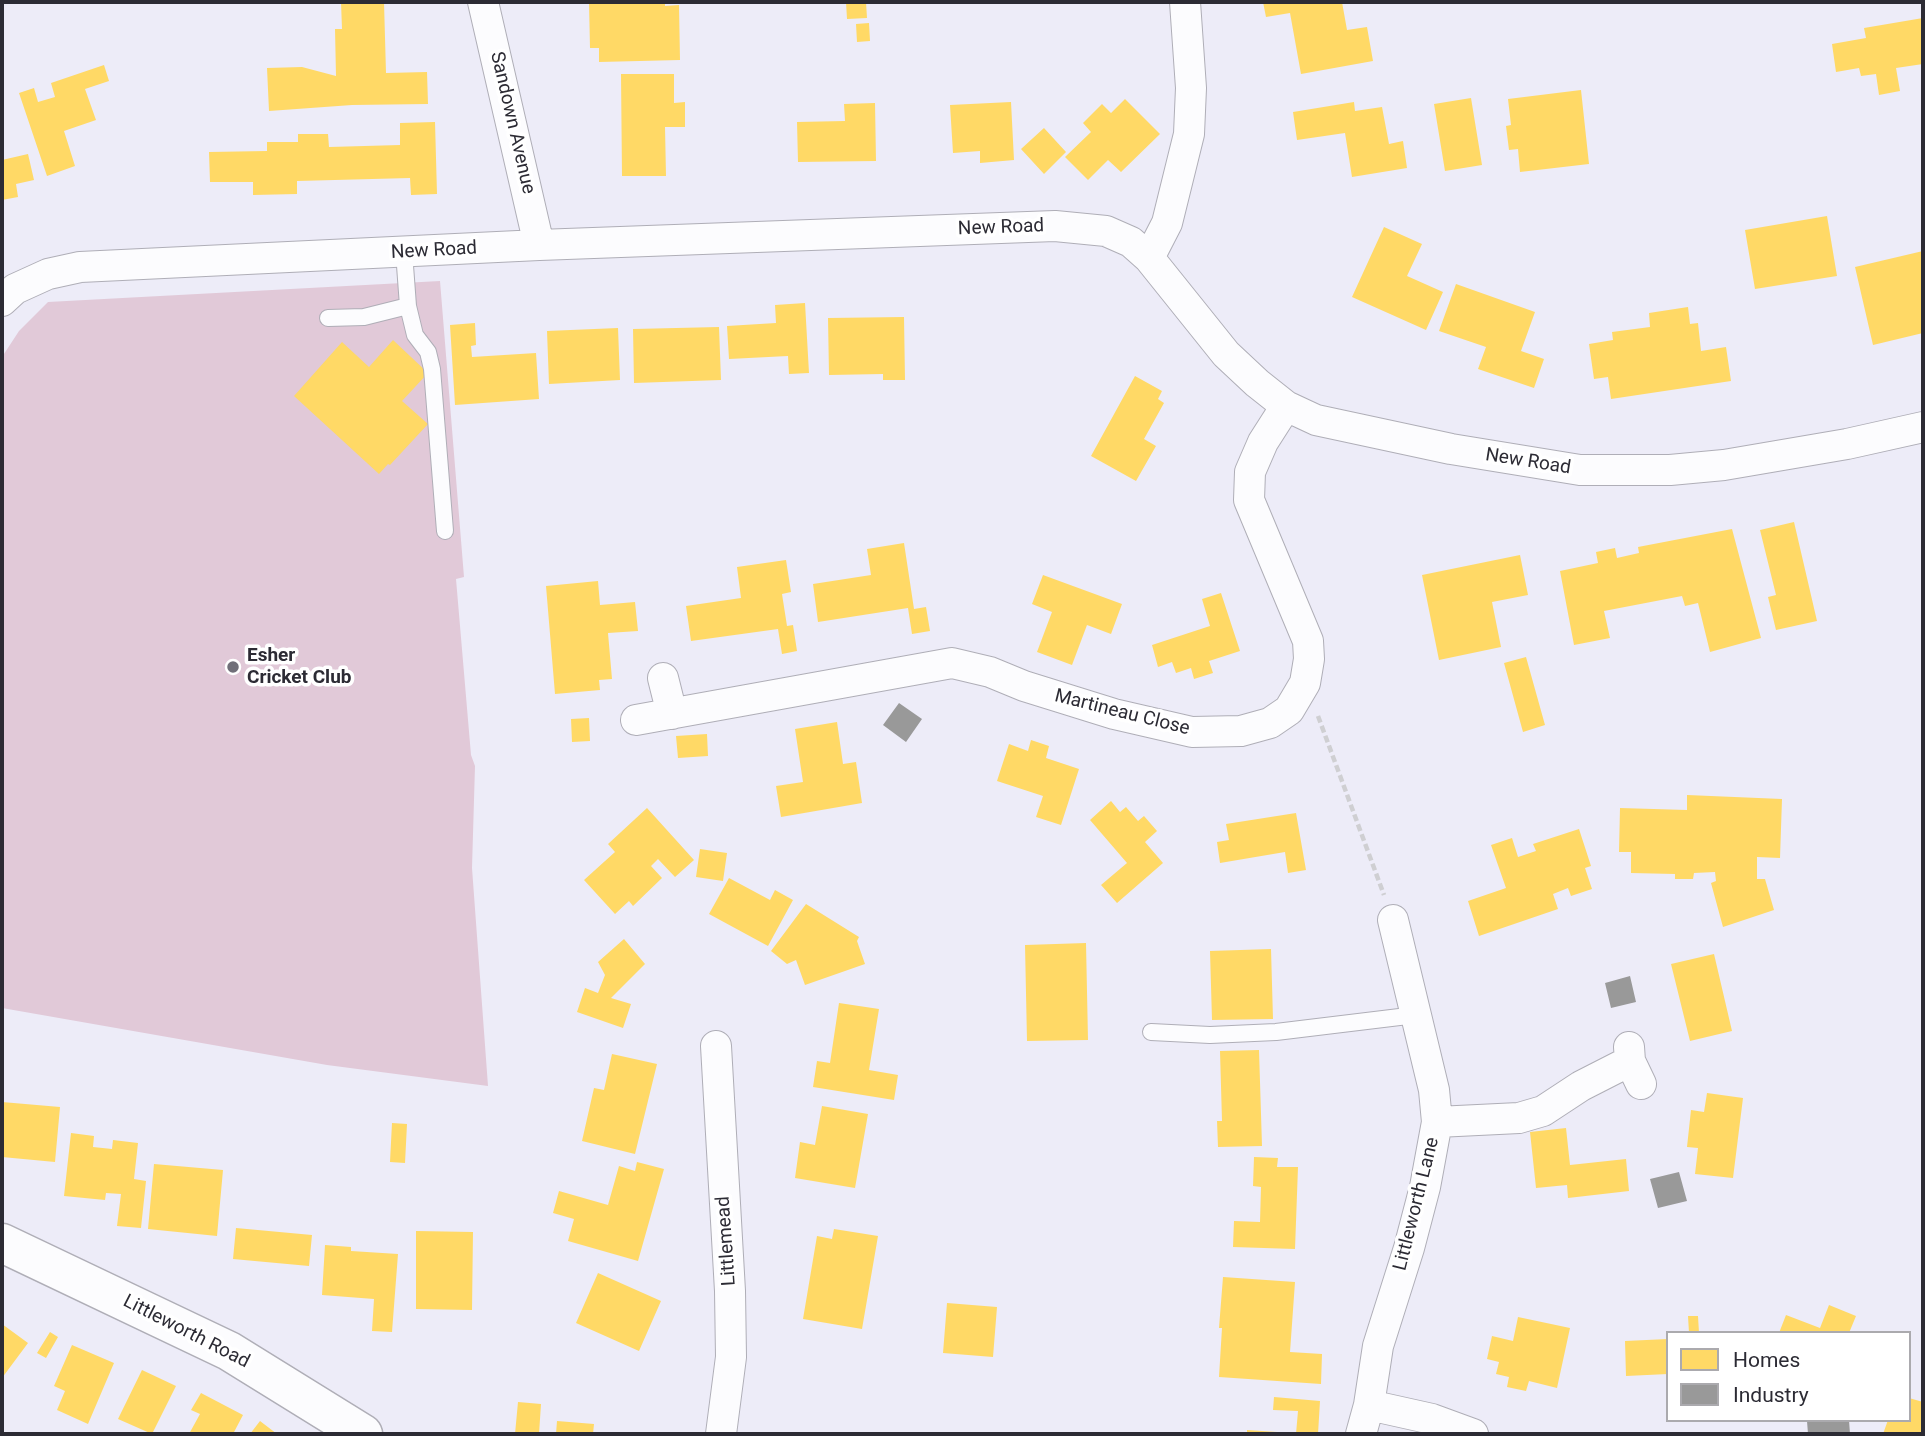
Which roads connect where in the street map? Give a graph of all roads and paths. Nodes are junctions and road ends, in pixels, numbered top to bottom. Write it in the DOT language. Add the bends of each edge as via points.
graph roads {
  1 [pos="483,2"];
  2 [pos="1185,2"];
  3 [pos="539,245"];
  4 [pos="404,252"];
  5 [pos="1149,258"];
  6 [pos="2,301"];
  7 [pos="408,306"];
  8 [pos="328,318"];
  9 [pos="1286,406"];
  10 [pos="1923,427"];
  11 [pos="445,531"];
  12 [pos="663,678"];
  13 [pos="1306,683"];
  14 [pos="672,714"];
  15 [pos="636,720"];
  16 [pos="1394,920"];
  17 [pos="1416,1015"];
  18 [pos="1151,1032"];
  19 [pos="716,1046"];
  20 [pos="1633,1064"];
  21 [pos="1437,1122"];
  22 [pos="2,1242"];
  23 [pos="1369,1405"];
  24 [pos="363,1434"];
  25 [pos="721,1434"];
  26 [pos="1361,1434"];
  27 [pos="1473,1434"];
  1 -- 3 [label="street, Sandown Avenue"];
  2 -- 5 [label="street" via="1189,134 1167,223"];
  3 -- 4 [label="street, New Road"];
  3 -- 5 [label="street, New Road" via="1055,226 1106,231 1131,242"];
  4 -- 6 [label="street, New Road" via="80,267 48,274 15,289"];
  4 -- 7 [label="lane"];
  5 -- 9 [label="street, New Road" via="1226,354"];
  7 -- 8 [label="lane" via="364,317"];
  7 -- 11 [label="lane" via="415,335 428,352 432,369"];
  9 -- 10 [label="street, New Road" via="1315,420 1580,470 1724,465"];
  9 -- 13 [label="street" via="1250,472 1249,500 1308,641"];
  12 -- 14 [label="street"];
  13 -- 14 [label="street, Martineau Close" via="1289,710 1270,723 1241,731 1192,732 1114,714 952,663"];
  13 -- 16 [label="path"];
  14 -- 15 [label="street, Martineau Close"];
  16 -- 17 [label="street, Littleworth Lane"];
  17 -- 18 [label="lane" via="1276,1031"];
  17 -- 21 [label="street, Littleworth Lane"];
  19 -- 25 [label="street, Littlemead" via="731,1357"];
  20 -- 21 [label="street" via="1581,1086 1543,1111 1519,1118"];
  21 -- 23 [label="street, Littleworth Lane" via="1409,1248 1378,1346"];
  22 -- 24 [label="street, Littleworth Road" via="229,1351"];
  23 -- 26 [label="street, Littleworth Lane"];
  23 -- 27 [label="street"];
}
